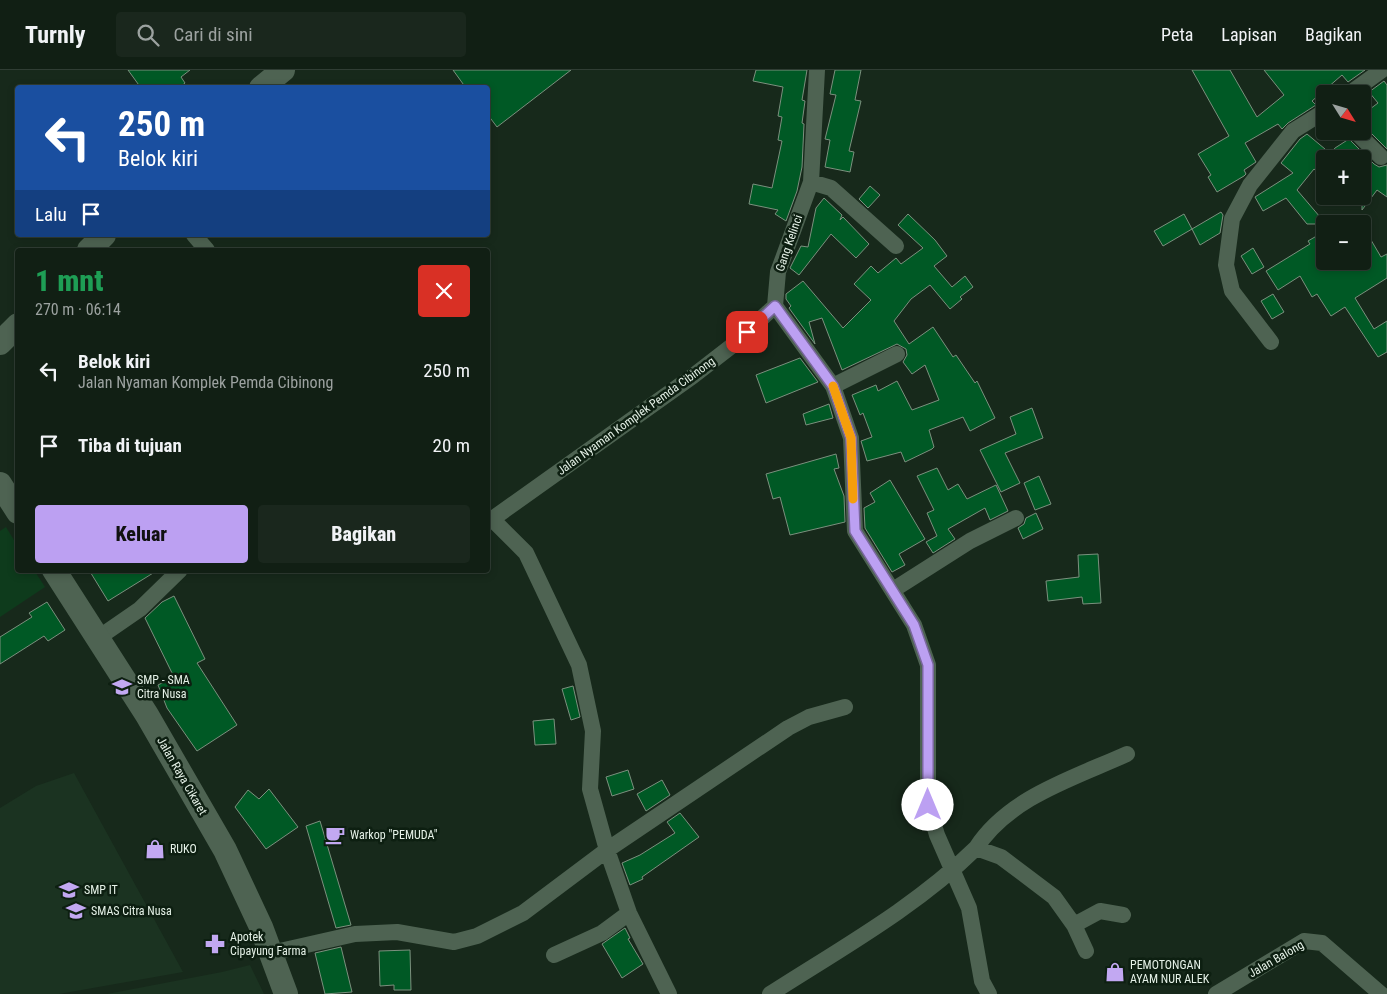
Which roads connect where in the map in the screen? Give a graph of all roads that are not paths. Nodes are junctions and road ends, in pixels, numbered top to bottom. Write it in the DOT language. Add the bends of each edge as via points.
graph roads {
  1 [pos="283,70"];
  2 [pos="817,70"];
  3 [pos="1385,70"];
  4 [pos="266,85"];
  5 [pos="1362,85"];
  6 [pos="1316,117"];
  7 [pos="1364,140"];
  8 [pos="1381,157"];
  9 [pos="811,182"];
  10 [pos="102,237"];
  11 [pos="196,237"];
  12 [pos="896,246"];
  13 [pos="91,248"];
  14 [pos="205,248"];
  15 [pos="775,306"];
  16 [pos="15,328"];
  17 [pos="1271,342"];
  18 [pos="0,343"];
  19 [pos="897,354"];
  20 [pos="833,386"];
  21 [pos="1016,518"];
  22 [pos="490,521"];
  23 [pos="56,573"];
  24 [pos="177,573"];
  25 [pos="892,590"];
  26 [pos="98,638"];
  27 [pos="846,707"];
  28 [pos="1127,754"];
  29 [pos="976,848"];
  30 [pos="607,850"];
  31 [pos="952,872"];
  32 [pos="629,914"];
  33 [pos="1123,915"];
  34 [pos="1074,925"];
  35 [pos="1086,950"];
  36 [pos="270,953"];
  37 [pos="554,955"];
  38 [pos="1382,989"];
  39 [pos="286,994"];
  40 [pos="669,994"];
  41 [pos="770,994"];
  42 [pos="988,994"];
  43 [pos="1216,994"];
  1 -- 4 [label="main road"];
  2 -- 9 [label="street, Gang Kelinci"];
  3 -- 5 [label="street"];
  6 -- 17 [label="street" via="1293,131 1250,185 1232,219 1226,266 1232,291"];
  7 -- 8 [label="street"];
  9 -- 12 [label="street" via="831,188"];
  9 -- 15 [label="street, Gang Kelinci" via="778,272"];
  10 -- 13 [label="main road"];
  11 -- 14 [label="street"];
  15 -- 20 [label="street"];
  15 -- 22 [label="street, Jalan Nyaman Komplek Pemda Cibinong" via="733,346"];
  16 -- 18 [label="main road"];
  19 -- 20 [label="street"];
  20 -- 25 [label="street" via="851,438 855,531"];
  21 -- 25 [label="street"];
  22 -- 30 [label="street" via="526,553 579,665 592,731 590,789"];
  23 -- 26 [label="main road, Jalan Raya Cikaret"];
  24 -- 26 [label="street" via="140,609"];
  25 -- 31 [label="street" via="914,625 928,665 928,805"];
  26 -- 36 [label="main road, Jalan Raya Cikaret" via="147,714 225,850"];
  27 -- 30 [label="street" via="809,717 788,728"];
  28 -- 29 [label="street" via="1042,792 998,820"];
  29 -- 31 [label="street"];
  29 -- 34 [label="street" via="1001,857 1054,897"];
  30 -- 32 [label="street"];
  30 -- 36 [label="street" via="523,913 477,936 454,942 397,932 354,934"];
  31 -- 41 [label="street" via="883,922"];
  31 -- 42 [label="street" via="969,908 982,981"];
  32 -- 37 [label="street" via="602,933"];
  32 -- 40 [label="street"];
  33 -- 34 [label="street" via="1100,911"];
  34 -- 35 [label="street"];
  36 -- 39 [label="main road, Jalan Raya Cikaret"];
  38 -- 43 [label="street, Jalan Balong" via="1322,943 1304,941"];
}
